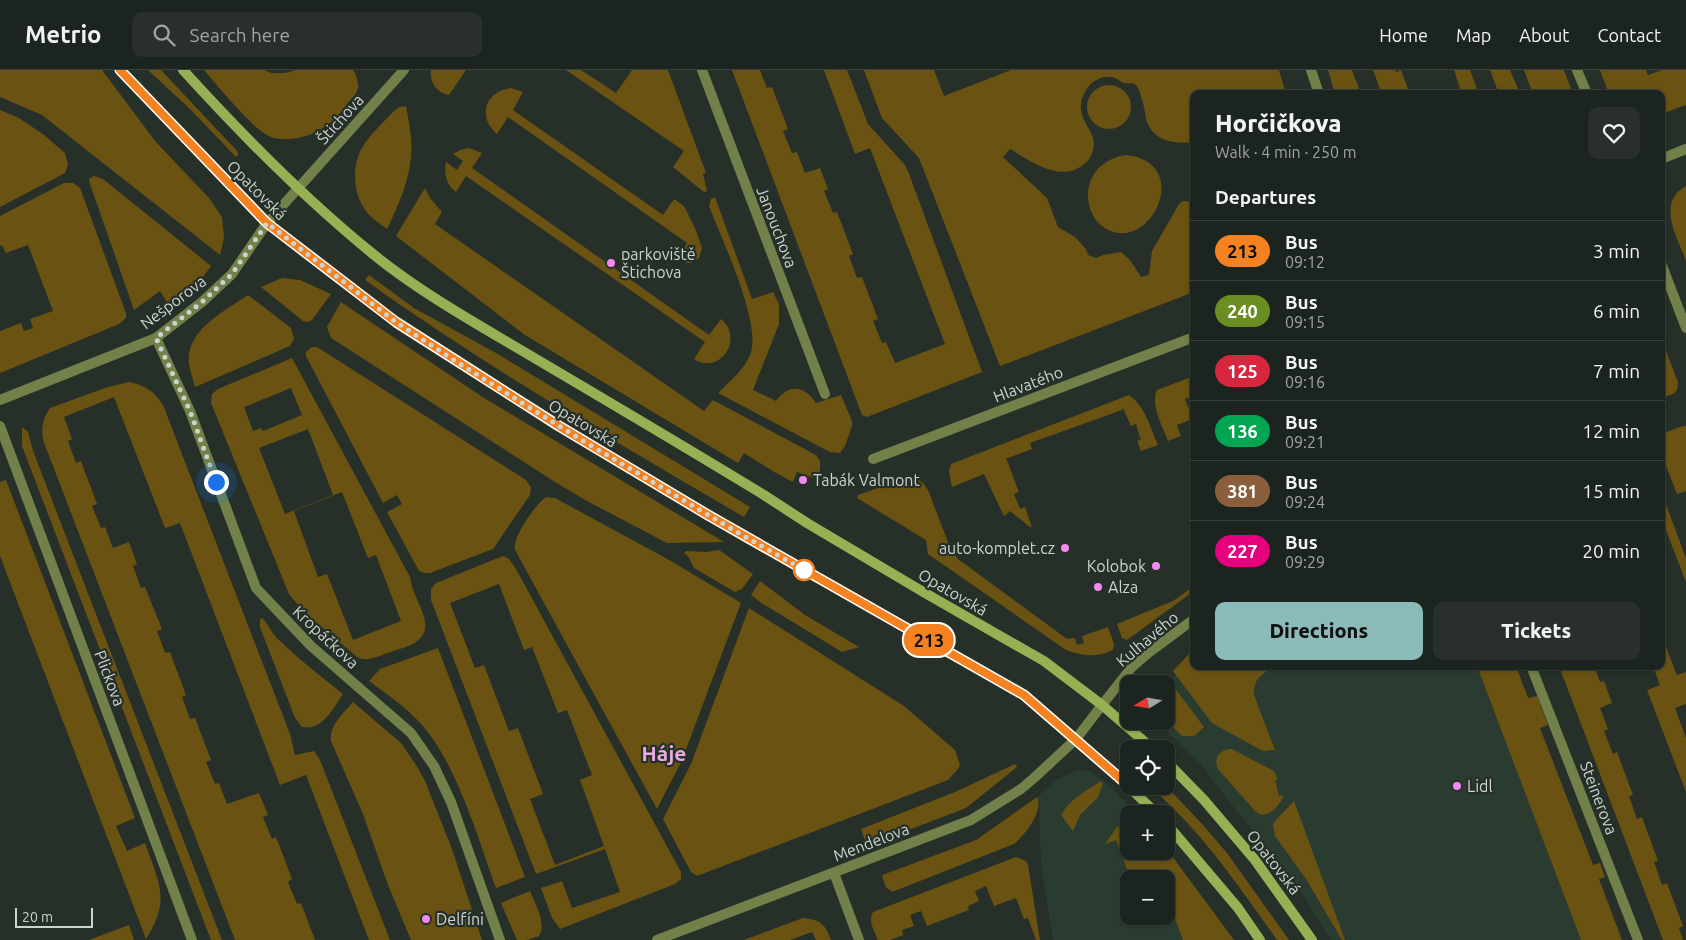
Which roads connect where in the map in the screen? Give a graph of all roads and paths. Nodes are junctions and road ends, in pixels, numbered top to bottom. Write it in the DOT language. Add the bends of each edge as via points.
graph roads {
  1 [pos="120,70"];
  2 [pos="183,70"];
  3 [pos="404,70"];
  4 [pos="702,70"];
  5 [pos="1311,70"];
  6 [pos="1577,70"];
  7 [pos="1318,90"];
  8 [pos="1584,90"];
  9 [pos="1686,150"];
  10 [pos="1665,158"];
  11 [pos="298,187"];
  12 [pos="267,223"];
  13 [pos="1665,273"];
  14 [pos="1686,328"];
  15 [pos="156,338"];
  16 [pos="1190,339"];
  17 [pos="825,394"];
  18 [pos="0,400"];
  19 [pos="0,426"];
  20 [pos="873,459"];
  21 [pos="1190,622"];
  22 [pos="1533,670"];
  23 [pos="1102,705"];
  24 [pos="1076,740"];
  25 [pos="1143,740"];
  26 [pos="1175,770"];
  27 [pos="1147,805"];
  28 [pos="1175,834"];
  29 [pos="834,873"];
  30 [pos="192,940"];
  31 [pos="500,940"];
  32 [pos="657,940"];
  33 [pos="858,940"];
  34 [pos="1260,940"];
  35 [pos="1312,940"];
  36 [pos="1638,940"];
  1 -- 12 [label="main road, Opatovská"];
  2 -- 11 [label="main road, Opatovská" via="226,118"];
  3 -- 11 [label="street, Štichova"];
  4 -- 17 [label="street, Janouchova"];
  5 -- 7 [label="street"];
  6 -- 8 [label="street"];
  9 -- 10 [label="street"];
  11 -- 12 [label="street, Nešporova"];
  11 -- 23 [label="main road, Opatovská" via="373,254 438,300 924,593 1044,661"];
  12 -- 15 [label="street, Nešporova" via="232,274"];
  12 -- 24 [label="main road, Opatovská" via="396,322 452,359 733,530 1018,691"];
  13 -- 14 [label="street"];
  15 -- 18 [label="street, Nešporova"];
  15 -- 31 [label="street, Kropáčkova" via="190,411 256,588 311,646 411,732 434,766 451,802"];
  16 -- 20 [label="street, Hlavatého"];
  19 -- 30 [label="street, Plickova"];
  21 -- 23 [label="street, Kulhavého" via="1132,667"];
  22 -- 36 [label="street, Steinerova"];
  23 -- 24 [label="street"];
  23 -- 25 [label="main road, Opatovská"];
  24 -- 27 [label="main road, Opatovská"];
  24 -- 29 [label="street, Mendelova" via="1021,789 971,820"];
  26 -- 35 [label="main road, Opatovská" via="1250,853"];
  28 -- 34 [label="main road" via="1238,908"];
  29 -- 32 [label="street, Mendelova"];
  29 -- 33 [label="street"];
}
